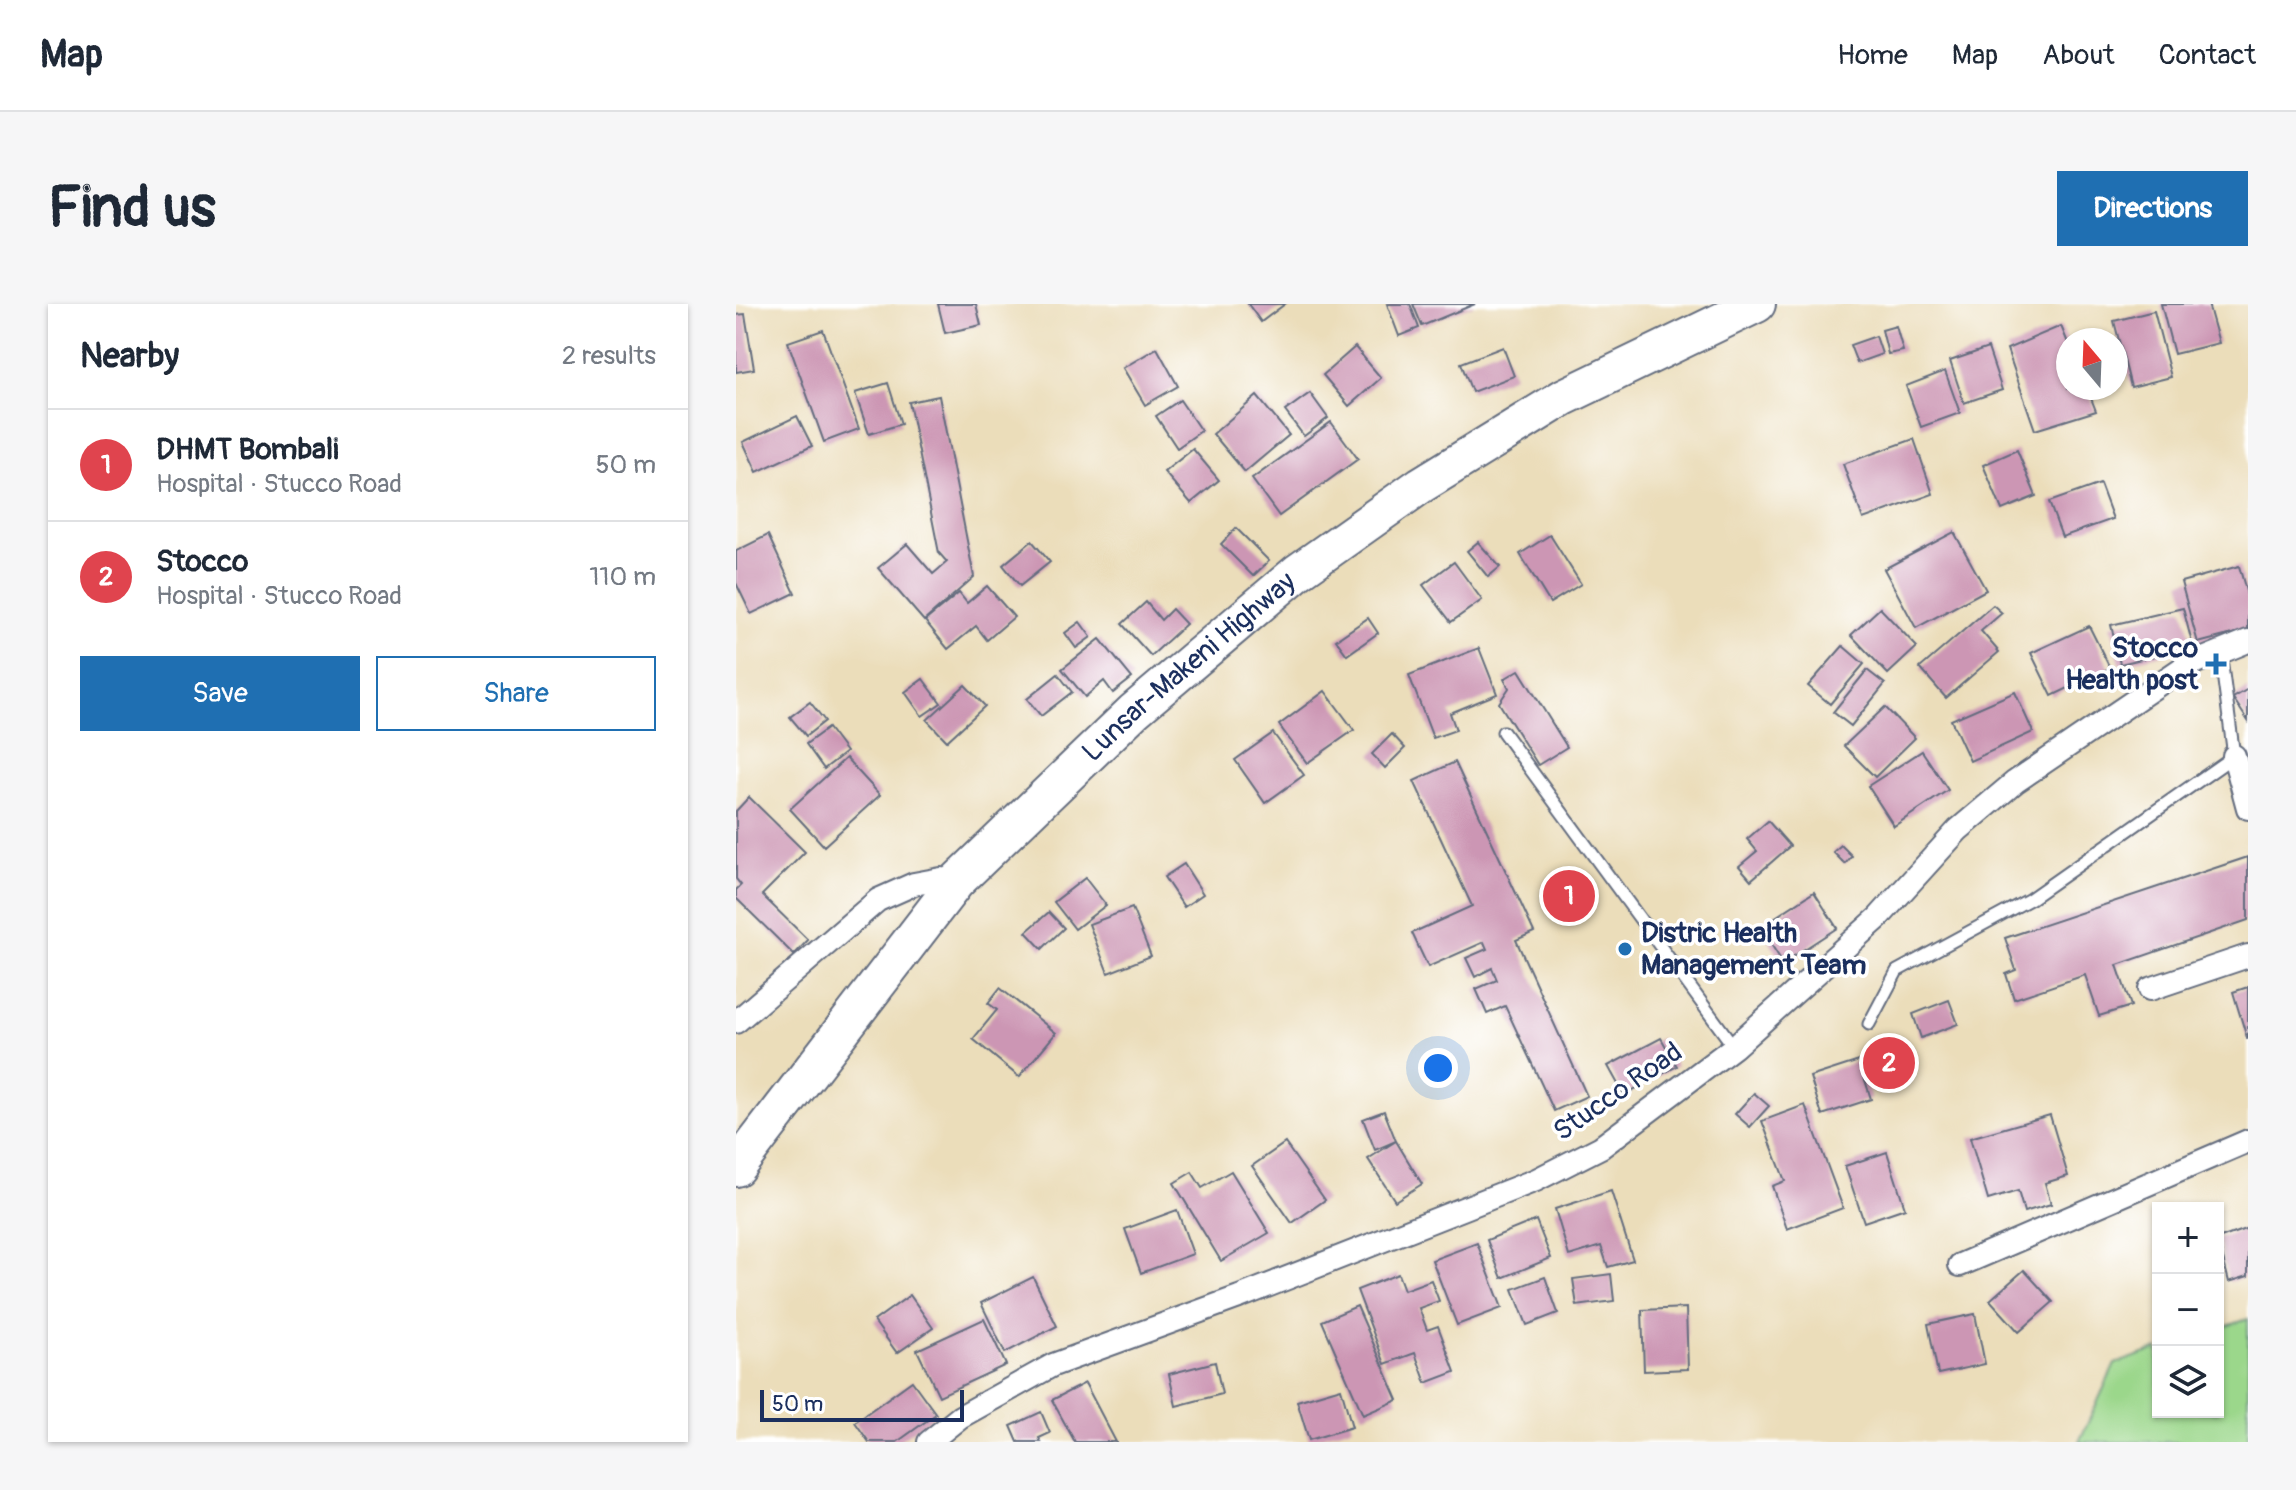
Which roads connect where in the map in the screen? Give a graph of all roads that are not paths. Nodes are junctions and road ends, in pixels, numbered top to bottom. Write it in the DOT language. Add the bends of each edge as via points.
graph roads {
  1 [pos="1757,304"];
  2 [pos="2248,641"];
  3 [pos="2220,650"];
  4 [pos="1503,732"];
  5 [pos="2234,756"];
  6 [pos="2248,808"];
  7 [pos="956,882"];
  8 [pos="2248,956"];
  9 [pos="2150,989"];
  10 [pos="736,1022"];
  11 [pos="1869,1024"];
  12 [pos="1734,1047"];
  13 [pos="2248,1141"];
  14 [pos="736,1168"];
  15 [pos="1960,1265"];
  16 [pos="929,1442"];
  1 -- 7 [label="main road, Lunsar-Makeni Highway" via="1564,397 1421,485 1298,572 1134,711"];
  2 -- 3 [label="street, Stucco Road"];
  3 -- 5 [label="lane"];
  3 -- 12 [label="street, Stucco Road" via="2184,667 2015,782 1958,830 1878,918"];
  4 -- 12 [label="lane"];
  5 -- 6 [label="street"];
  5 -- 11 [label="lane" via="2030,899 1897,971"];
  7 -- 10 [label="street" via="914,884 878,900"];
  7 -- 14 [label="main road, Lunsar-Makeni Highway"];
  8 -- 9 [label="street"];
  12 -- 16 [label="street, Stucco Road" via="1601,1147 1536,1180 1053,1365 960,1417"];
  13 -- 15 [label="street"];
}
